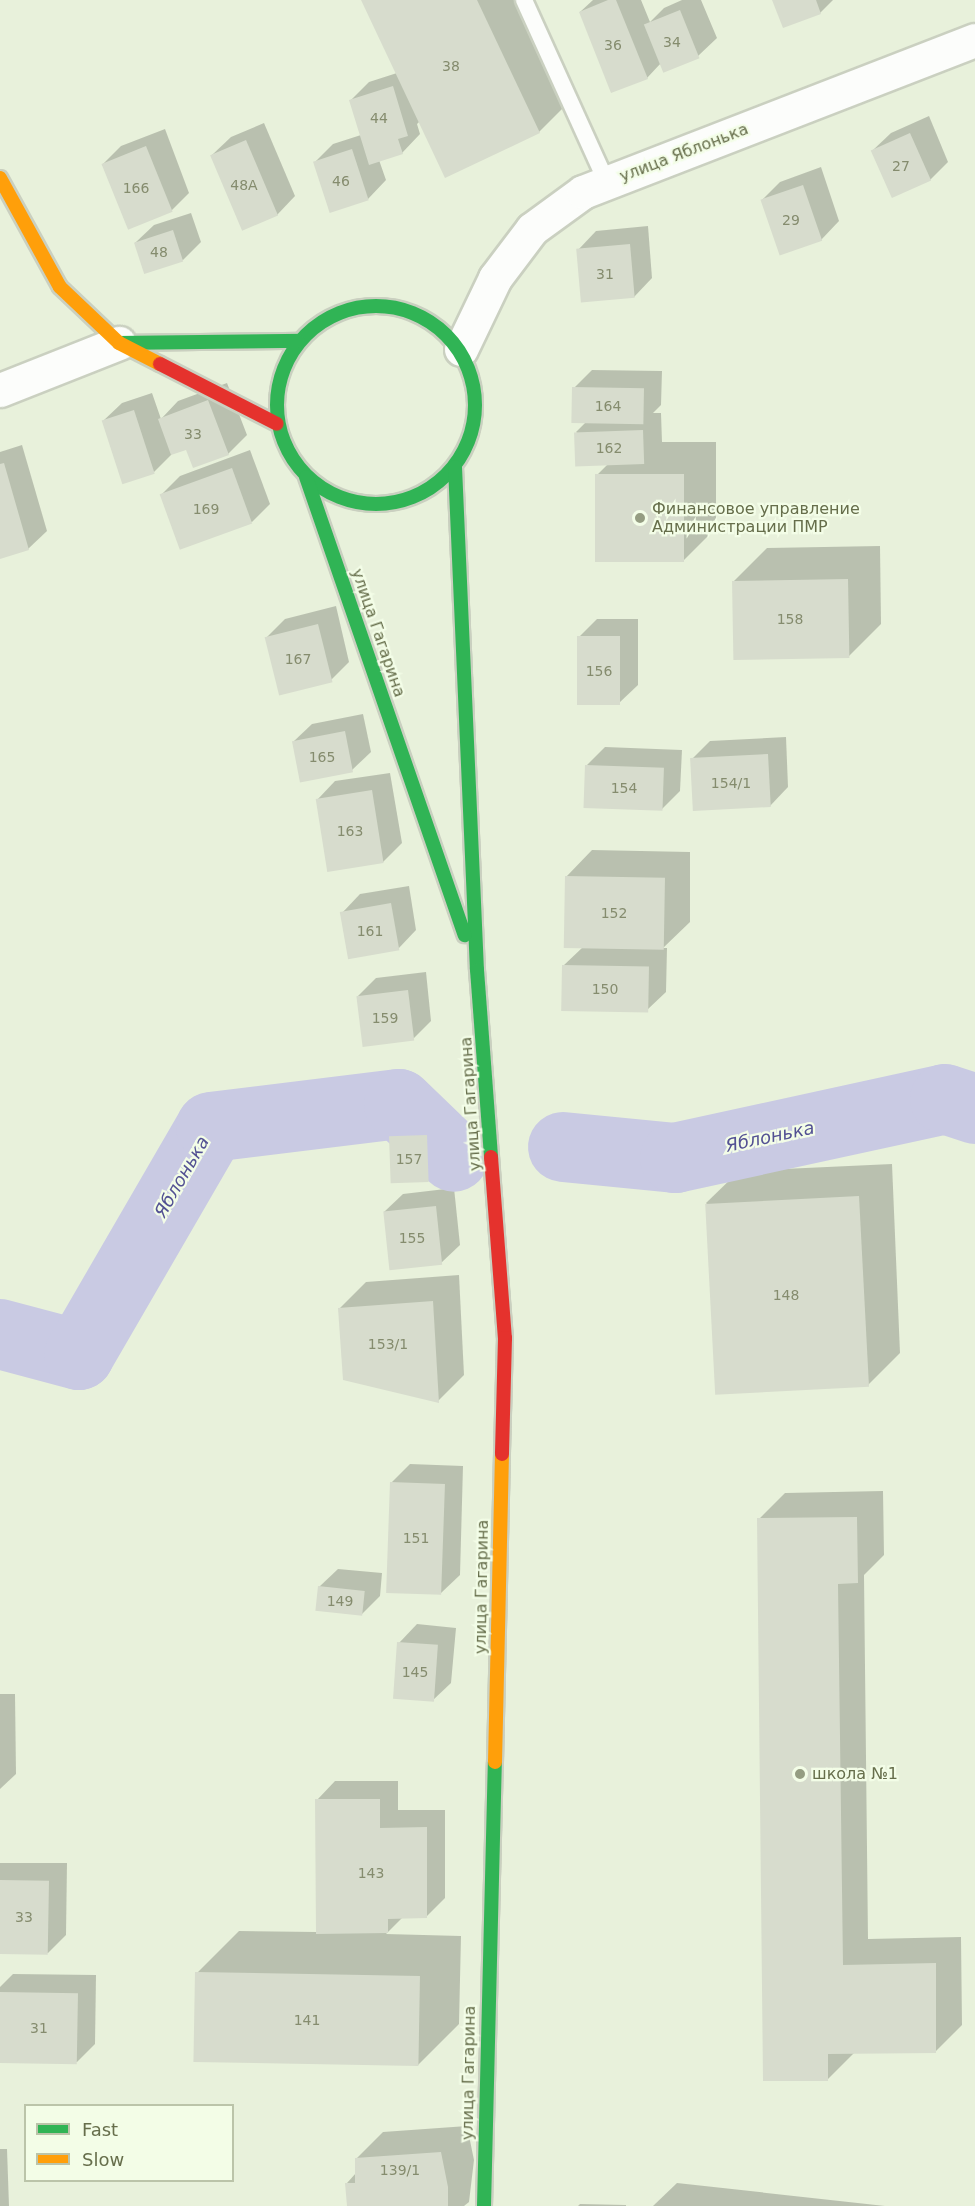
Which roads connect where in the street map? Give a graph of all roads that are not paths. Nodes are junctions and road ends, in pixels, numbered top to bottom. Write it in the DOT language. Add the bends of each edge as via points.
graph roads {
  1 [pos="524,0"];
  2 [pos="975,40"];
  3 [pos="0,178"];
  4 [pos="607,183"];
  5 [pos="298,341"];
  6 [pos="118,343"];
  7 [pos="460,349"];
  8 [pos="0,390"];
  9 [pos="277,423"];
  10 [pos="455,467"];
  11 [pos="306,477"];
  12 [pos="477,970"];
  13 [pos="484,2206"];
  1 -- 4 [label="lane"];
  2 -- 4 [label="street, улица Яблонька"];
  3 -- 6 [label="street" via="60,286"];
  4 -- 7 [label="street, улица Яблонька" via="583,192 532,229 495,278"];
  5 -- 6 [label="street"];
  5 -- 7 [label="street, улица Гагарина" via="336,312 381,303 426,317"];
  5 -- 9 [label="street, улица Гагарина" via="279,380"];
  6 -- 8 [label="street"];
  6 -- 9 [label="street"];
  7 -- 10 [label="street, улица Гагарина" via="476,388 473,430"];
  9 -- 11 [label="street, улица Гагарина" via="288,452"];
  10 -- 11 [label="street, улица Гагарина" via="434,486 410,499 383,505 355,503"];
  10 -- 12 [label="street, улица Гагарина"];
  11 -- 12 [label="street, улица Гагарина"];
  12 -- 13 [label="street, улица Гагарина" via="505,1338"];
}
